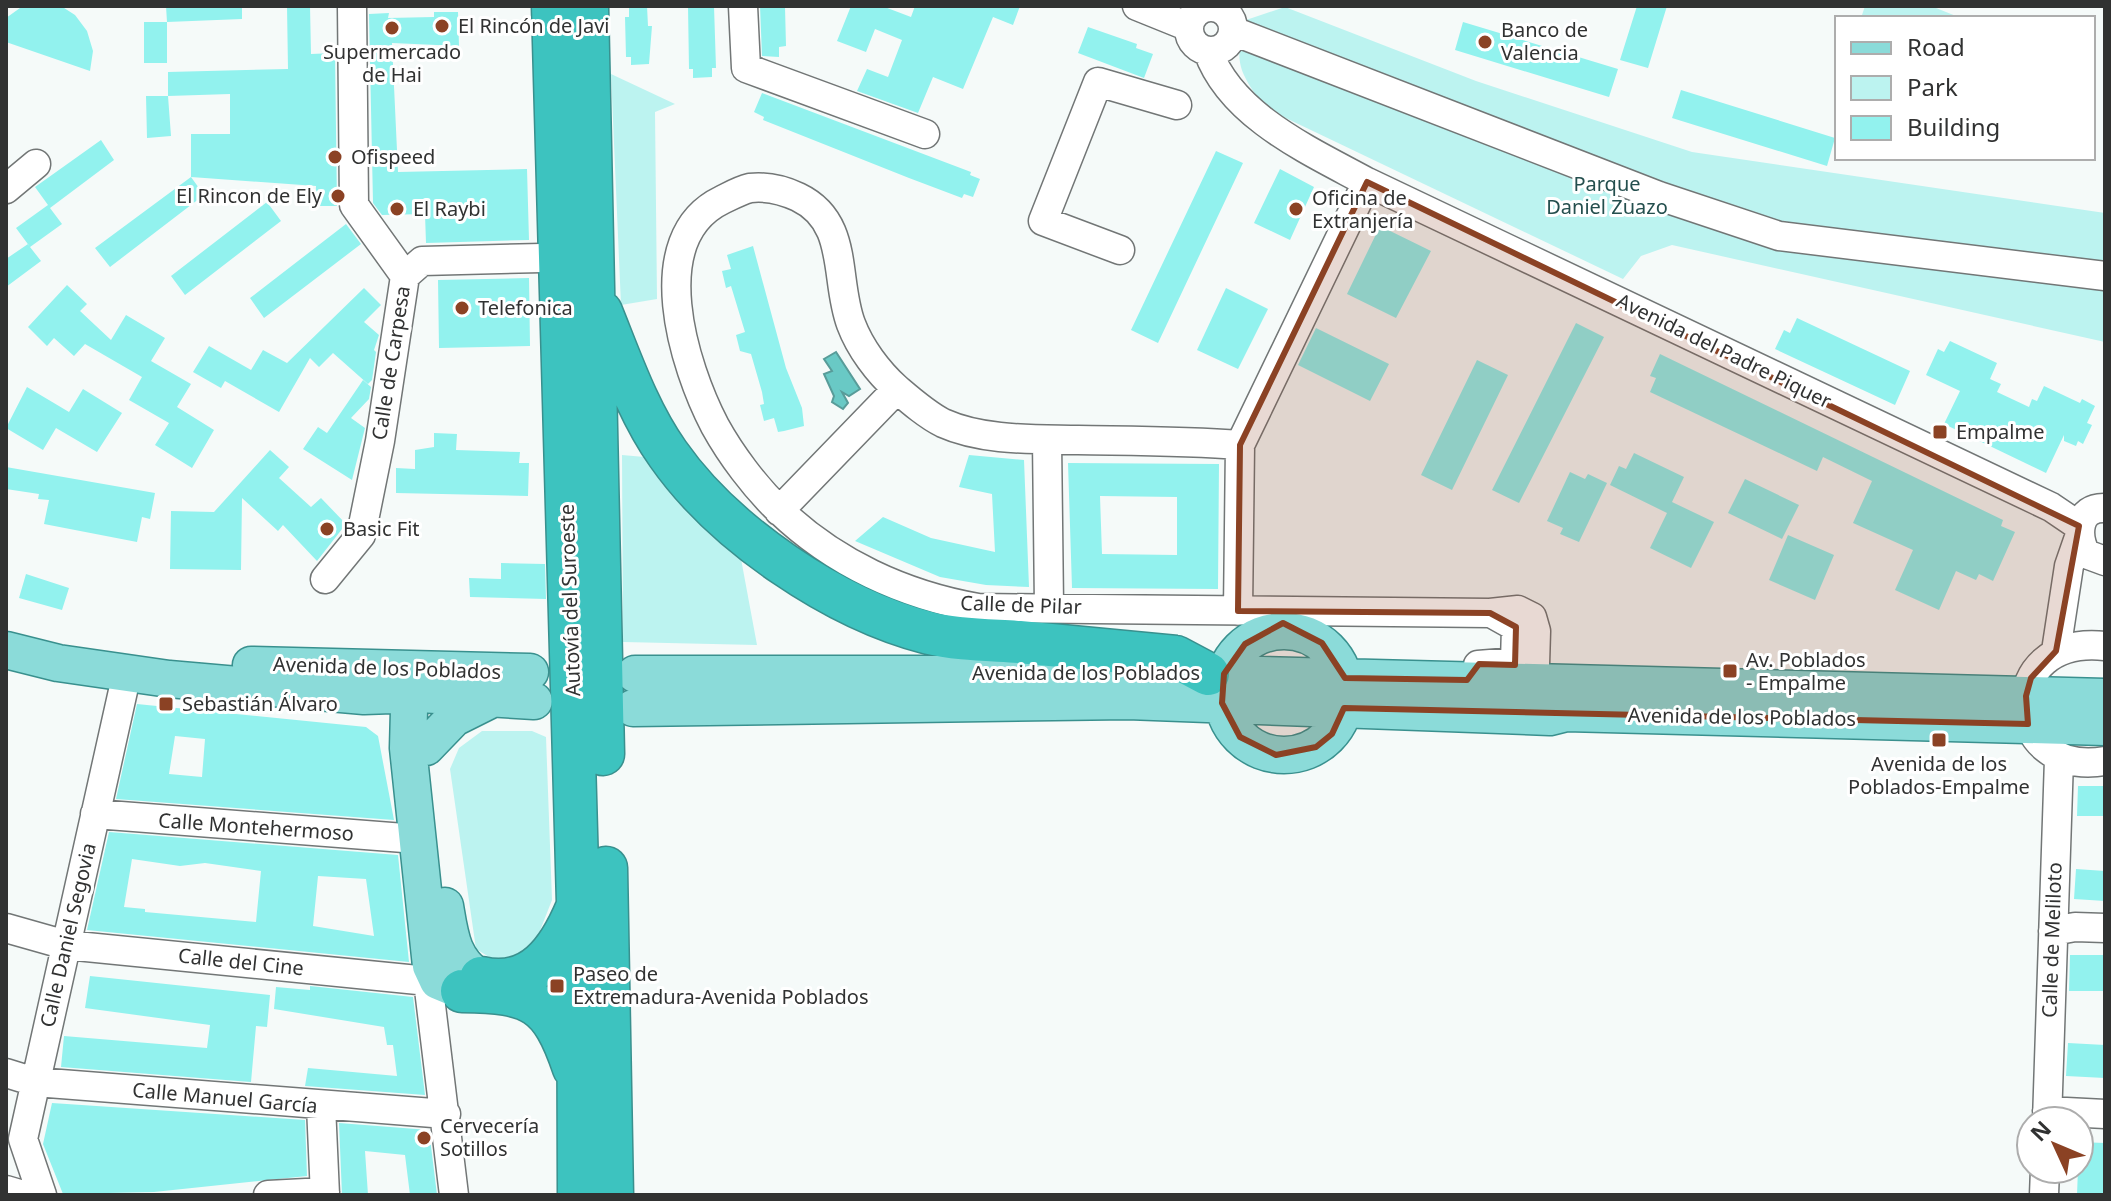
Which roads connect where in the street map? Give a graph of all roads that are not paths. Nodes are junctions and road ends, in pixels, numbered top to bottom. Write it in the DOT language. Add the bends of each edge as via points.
graph roads {
  1 [pos="352,6"];
  2 [pos="553,6"];
  3 [pos="587,6"];
  4 [pos="743,6"];
  5 [pos="1137,6"];
  6 [pos="1217,15"];
  7 [pos="1177,105"];
  8 [pos="925,134"];
  9 [pos="36,164"];
  10 [pos="1367,182"];
  11 [pos="6,189"];
  12 [pos="1120,250"];
  13 [pos="542,258"];
  14 [pos="405,276"];
  15 [pos="2105,276"];
  16 [pos="593,292"];
  17 [pos="897,389"];
  18 [pos="1047,440"];
  19 [pos="1240,445"];
  20 [pos="779,511"];
  21 [pos="2093,516"];
  22 [pos="2105,561"];
  23 [pos="325,579"];
  24 [pos="1049,606"];
  25 [pos="1238,611"];
  26 [pos="1490,613"];
  27 [pos="6,628"];
  28 [pos="2105,646"];
  29 [pos="6,650"];
  30 [pos="2056,651"];
  31 [pos="127,673"];
  32 [pos="414,680"];
  33 [pos="1467,680"];
  34 [pos="1537,682"];
  35 [pos="1218,684"];
  36 [pos="634,691"];
  37 [pos="1345,693"];
  38 [pos="364,696"];
  39 [pos="2105,697"];
  40 [pos="494,698"];
  41 [pos="2027,710"];
  42 [pos="1380,711"];
  43 [pos="2105,727"];
  44 [pos="417,745"];
  45 [pos="2059,759"];
  46 [pos="2105,761"];
  47 [pos="95,814"];
  48 [pos="417,839"];
  49 [pos="578,903"];
  50 [pos="6,928"];
  51 [pos="2105,928"];
  52 [pos="2053,931"];
  53 [pos="66,945"];
  54 [pos="454,982"];
  55 [pos="6,1073"];
  56 [pos="577,1077"];
  57 [pos="35,1082"];
  58 [pos="2047,1105"];
  59 [pos="321,1106"];
  60 [pos="446,1114"];
  61 [pos="6,1190"];
  62 [pos="325,1194"];
  63 [pos="23,1195"];
  64 [pos="42,1195"];
  65 [pos="268,1195"];
  66 [pos="454,1195"];
  67 [pos="579,1195"];
  68 [pos="612,1195"];
  1 -- 14 [label="street, Calle de Carpesa" via="354,205"];
  2 -- 49 [label="highway, Autovía del Suroeste"];
  3 -- 16 [label="highway, Autovía del Suroeste"];
  4 -- 8 [label="street" via="746,68"];
  5 -- 6 [label="street"];
  6 -- 10 [label="street, Avenida del Padre Piquer" via="1231,40 1208,51 1214,70 1264,120"];
  6 -- 15 [label="street" via="1659,196 1779,236"];
  7 -- 12 [label="street" via="1098,82 1043,221"];
  9 -- 11 [label="street"];
  10 -- 19 [label="street"];
  10 -- 21 [label="street, Avenida del Padre Piquer" via="2051,507"];
  13 -- 14 [label="street" via="422,261"];
  14 -- 23 [label="street, Calle de Carpesa" via="361,535"];
  16 -- 35 [label="highway" via="639,402 668,454 755,541 814,586 875,617 932,634 1176,657"];
  16 -- 68 [label="highway, Autovía del Suroeste"];
  17 -- 18 [label="street, Calle de Pilar" via="942,422"];
  17 -- 20 [label="street"];
  17 -- 20 [label="street, Calle de Pilar" via="850,323 837,242 810,203 780,189 749,188 700,215 679,247 676,300 688,357 716,428"];
  18 -- 19 [label="street, Calle de Pilar"];
  18 -- 24 [label="street"];
  19 -- 25 [label="street"];
  20 -- 24 [label="street, Calle de Pilar" via="833,552 890,585 978,608"];
  21 -- 22 [label="street, Avenida del Padre Piquer" via="2086,554"];
  21 -- 30 [label="street" via="2069,566"];
  24 -- 25 [label="street, Calle de Pilar"];
  25 -- 26 [label="street, Calle de Pilar"];
  26 -- 33 [label="street" via="1516,627 1515,662 1479,664"];
  26 -- 34 [label="street, Calle de Pilar" via="1518,610 1532,617"];
  27 -- 32 [label="main road, Avenida de los Poblados" via="138,653"];
  28 -- 30 [label="street" via="2080,644"];
  29 -- 31 [label="main road"];
  30 -- 41 [label="street" via="2036,670"];
  31 -- 38 [label="main road"];
  31 -- 47 [label="street, Calle Daniel Segovia"];
  32 -- 38 [label="main road"];
  32 -- 40 [label="main road"];
  32 -- 40 [label="main road, Avenida de los Poblados" via="532,686"];
  32 -- 44 [label="main road"];
  33 -- 34 [label="main road, Avenida de los Poblados"];
  33 -- 37 [label="main road, Avenida de los Poblados"];
  34 -- 41 [label="main road, Avenida de los Poblados"];
  34 -- 42 [label="street, Avenida de los Poblados" via="1536,698 1520,703 1426,702"];
  35 -- 36 [label="main road, Avenida de los Poblados"];
  35 -- 37 [label="main road, Avenida de los Poblados"];
  35 -- 37 [label="main road" via="1240,737 1276,755 1316,747 1332,734"];
  37 -- 42 [label="main road, Avenida de los Poblados"];
  38 -- 44 [label="main road" via="389,707"];
  39 -- 41 [label="main road, Avenida de los Poblados"];
  40 -- 44 [label="main road"];
  41 -- 42 [label="main road, Avenida de los Poblados"];
  41 -- 43 [label="main road, Avenida de los Poblados"];
  41 -- 45 [label="street" via="2040,745"];
  44 -- 48 [label="main road"];
  44 -- 54 [label="main road"];
  45 -- 46 [label="street" via="2083,765"];
  45 -- 52 [label="street, Calle de Meliloto"];
  47 -- 48 [label="street, Calle Montehermoso"];
  47 -- 53 [label="street, Calle Daniel Segovia"];
  48 -- 54 [label="main road" via="431,966"];
  49 -- 54 [label="highway" via="566,936 528,977"];
  49 -- 56 [label="highway, Autovía del Suroeste"];
  50 -- 53 [label="street, Calle del Cine"];
  51 -- 52 [label="street"];
  52 -- 58 [label="street, Calle de Meliloto"];
  53 -- 54 [label="street, Calle del Cine"];
  53 -- 57 [label="street, Calle Daniel Segovia"];
  54 -- 56 [label="highway" via="521,995 536,1003 563,1038"];
  54 -- 60 [label="street" via="433,1031"];
  55 -- 57 [label="street, Calle Manuel García"];
  56 -- 67 [label="highway, Autovía del Suroeste"];
  57 -- 59 [label="street, Calle Manuel García"];
  57 -- 64 [label="street, Calle Daniel Segovia" via="23,1139"];
  59 -- 60 [label="street, Calle Manuel García"];
  59 -- 62 [label="street"];
  60 -- 66 [label="street"];
  61 -- 63 [label="street"];
  62 -- 65 [label="street"];
}
